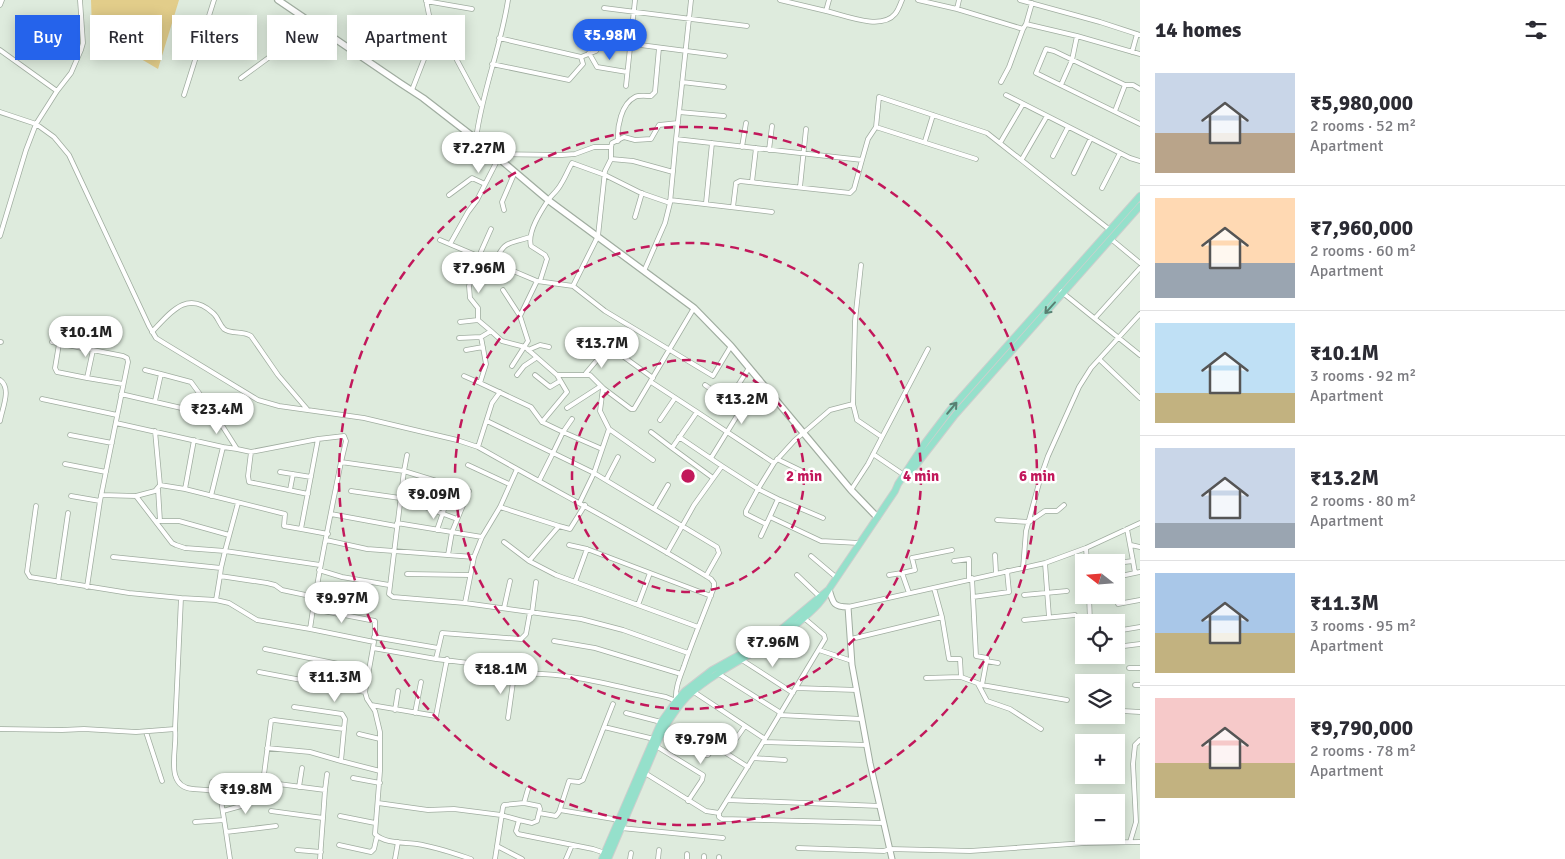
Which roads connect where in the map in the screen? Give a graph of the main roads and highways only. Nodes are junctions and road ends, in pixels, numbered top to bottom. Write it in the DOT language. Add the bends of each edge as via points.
graph roads {
  1 [pos="278,0"];
  2 [pos="1140,196"];
  3 [pos="1140,206"];
  4 [pos="1060,291"];
  5 [pos="895,491"];
  6 [pos="877,518"];
  7 [pos="829,589"];
  8 [pos="678,703"];
  9 [pos="605,857"];
  1 -- 6 [label="main road" via="412,90 548,200 694,308 731,346"];
  2 -- 4 [label="main road"];
  3 -- 4 [label="main road"];
  4 -- 5 [label="main road, one-way"];
  5 -- 4 [label="main road, one-way" via="950,410"];
  5 -- 6 [label="main road"];
  6 -- 7 [label="main road"];
  7 -- 8 [label="main road" via="804,618 775,641"];
  7 -- 8 [label="main road" via="773,636 712,670 685,692"];
  8 -- 9 [label="main road"];
  8 -- 9 [label="main road" via="661,722"];
}
